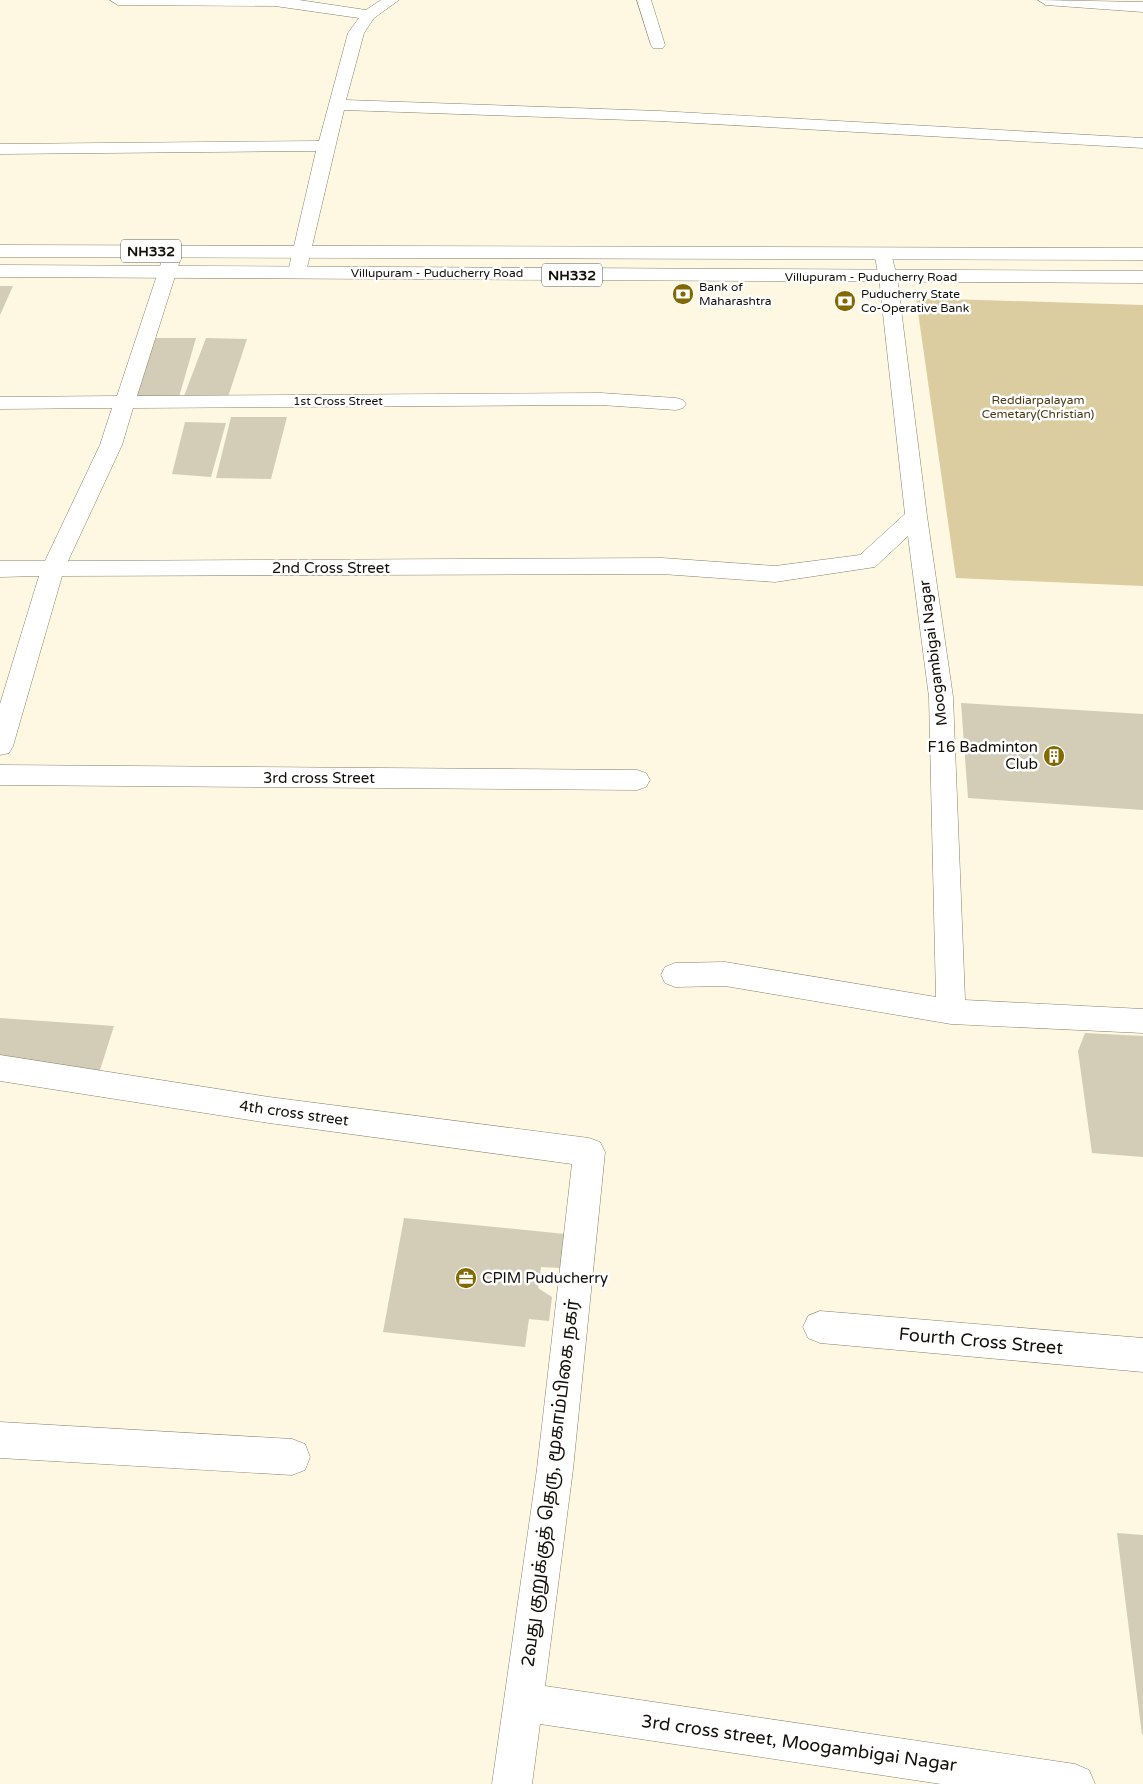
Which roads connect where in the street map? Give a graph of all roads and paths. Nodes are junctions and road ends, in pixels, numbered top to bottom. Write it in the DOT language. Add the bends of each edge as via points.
graph roads {
  1 [pos="118,0"];
  2 [pos="392,0"];
  3 [pos="644,0"];
  4 [pos="1046,0"];
  5 [pos="1143,7"];
  6 [pos="369,15"];
  7 [pos="658,45"];
  8 [pos="337,105"];
  9 [pos="1143,143"];
  10 [pos="326,146"];
  11 [pos="0,149"];
  12 [pos="0,250"];
  13 [pos="174,251"];
  14 [pos="302,251"];
  15 [pos="446,252"];
  16 [pos="883,254"];
  17 [pos="1143,254"];
  18 [pos="0,271"];
  19 [pos="167,272"];
  20 [pos="297,272"];
  21 [pos="443,274"];
  22 [pos="888,277"];
  23 [pos="1143,277"];
  24 [pos="125,402"];
  25 [pos="0,403"];
  26 [pos="676,404"];
  27 [pos="916,516"];
  28 [pos="0,568"];
  29 [pos="53,569"];
  30 [pos="0,746"];
  31 [pos="0,775"];
  32 [pos="637,780"];
  33 [pos="675,975"];
  34 [pos="951,1012"];
  35 [pos="1143,1021"];
  36 [pos="0,1068"];
  37 [pos="589,1152"];
  38 [pos="820,1327"];
  39 [pos="1143,1355"];
  40 [pos="0,1440"];
  41 [pos="292,1457"];
  42 [pos="523,1702"];
  43 [pos="512,1784"];
  44 [pos="1075,1784"];
  1 -- 6 [label="main road" via="275,1"];
  2 -- 6 [label="main road"];
  3 -- 7 [label="lane"];
  4 -- 5 [label="main road"];
  6 -- 8 [label="main road" via="356,33"];
  8 -- 9 [label="main road" via="659,116"];
  8 -- 10 [label="main road"];
  10 -- 11 [label="main road"];
  10 -- 14 [label="main road"];
  12 -- 13 [label="main road, Villupuram - Puducherry Road / NH332"];
  13 -- 14 [label="main road, Villupuram - Puducherry Road / NH332"];
  13 -- 19 [label="main road"];
  14 -- 15 [label="main road, Villupuram - Puducherry Road / NH332"];
  14 -- 20 [label="main road"];
  15 -- 16 [label="main road, Villupuram - Puducherry Road / NH332"];
  15 -- 21 [label="main road"];
  16 -- 17 [label="main road, Villupuram - Puducherry Road / NH332"];
  16 -- 22 [label="main road, Moogambigai Nagar"];
  18 -- 19 [label="main road, Villupuram - Puducherry Road / NH332"];
  19 -- 20 [label="main road, Villupuram - Puducherry Road / NH332"];
  19 -- 24 [label="main road"];
  20 -- 21 [label="main road, Villupuram - Puducherry Road / NH332"];
  21 -- 22 [label="main road, Villupuram - Puducherry Road / NH332"];
  22 -- 23 [label="main road, Villupuram - Puducherry Road / NH332"];
  22 -- 27 [label="main road, Moogambigai Nagar"];
  24 -- 25 [label="main road, 1st Cross Street"];
  24 -- 26 [label="main road, 1st Cross Street" via="601,399"];
  24 -- 29 [label="main road" via="111,445"];
  27 -- 29 [label="main road, 2nd Cross Street" via="867,562 775,574 662,566"];
  27 -- 34 [label="main road, Moogambigai Nagar" via="941,696"];
  28 -- 29 [label="main road, 2nd Cross Street"];
  29 -- 30 [label="main road"];
  31 -- 32 [label="main road, 3rd cross Street"];
  33 -- 34 [label="main road" via="725,974"];
  34 -- 35 [label="main road"];
  36 -- 37 [label="main road, 4th cross street" via="269,1110"];
  37 -- 42 [label="main road, 2வது குறுக்குத் தெரு, மூகாம்பிகை நகர்" via="555,1469"];
  38 -- 39 [label="main road, Fourth Cross Street"];
  40 -- 41 [label="main road"];
  42 -- 43 [label="main road, 2வது குறுக்குத் தெரு, மூகாம்பிகை நகர்"];
  42 -- 44 [label="main road, 3rd cross street, Moogambigai Nagar"];
}
